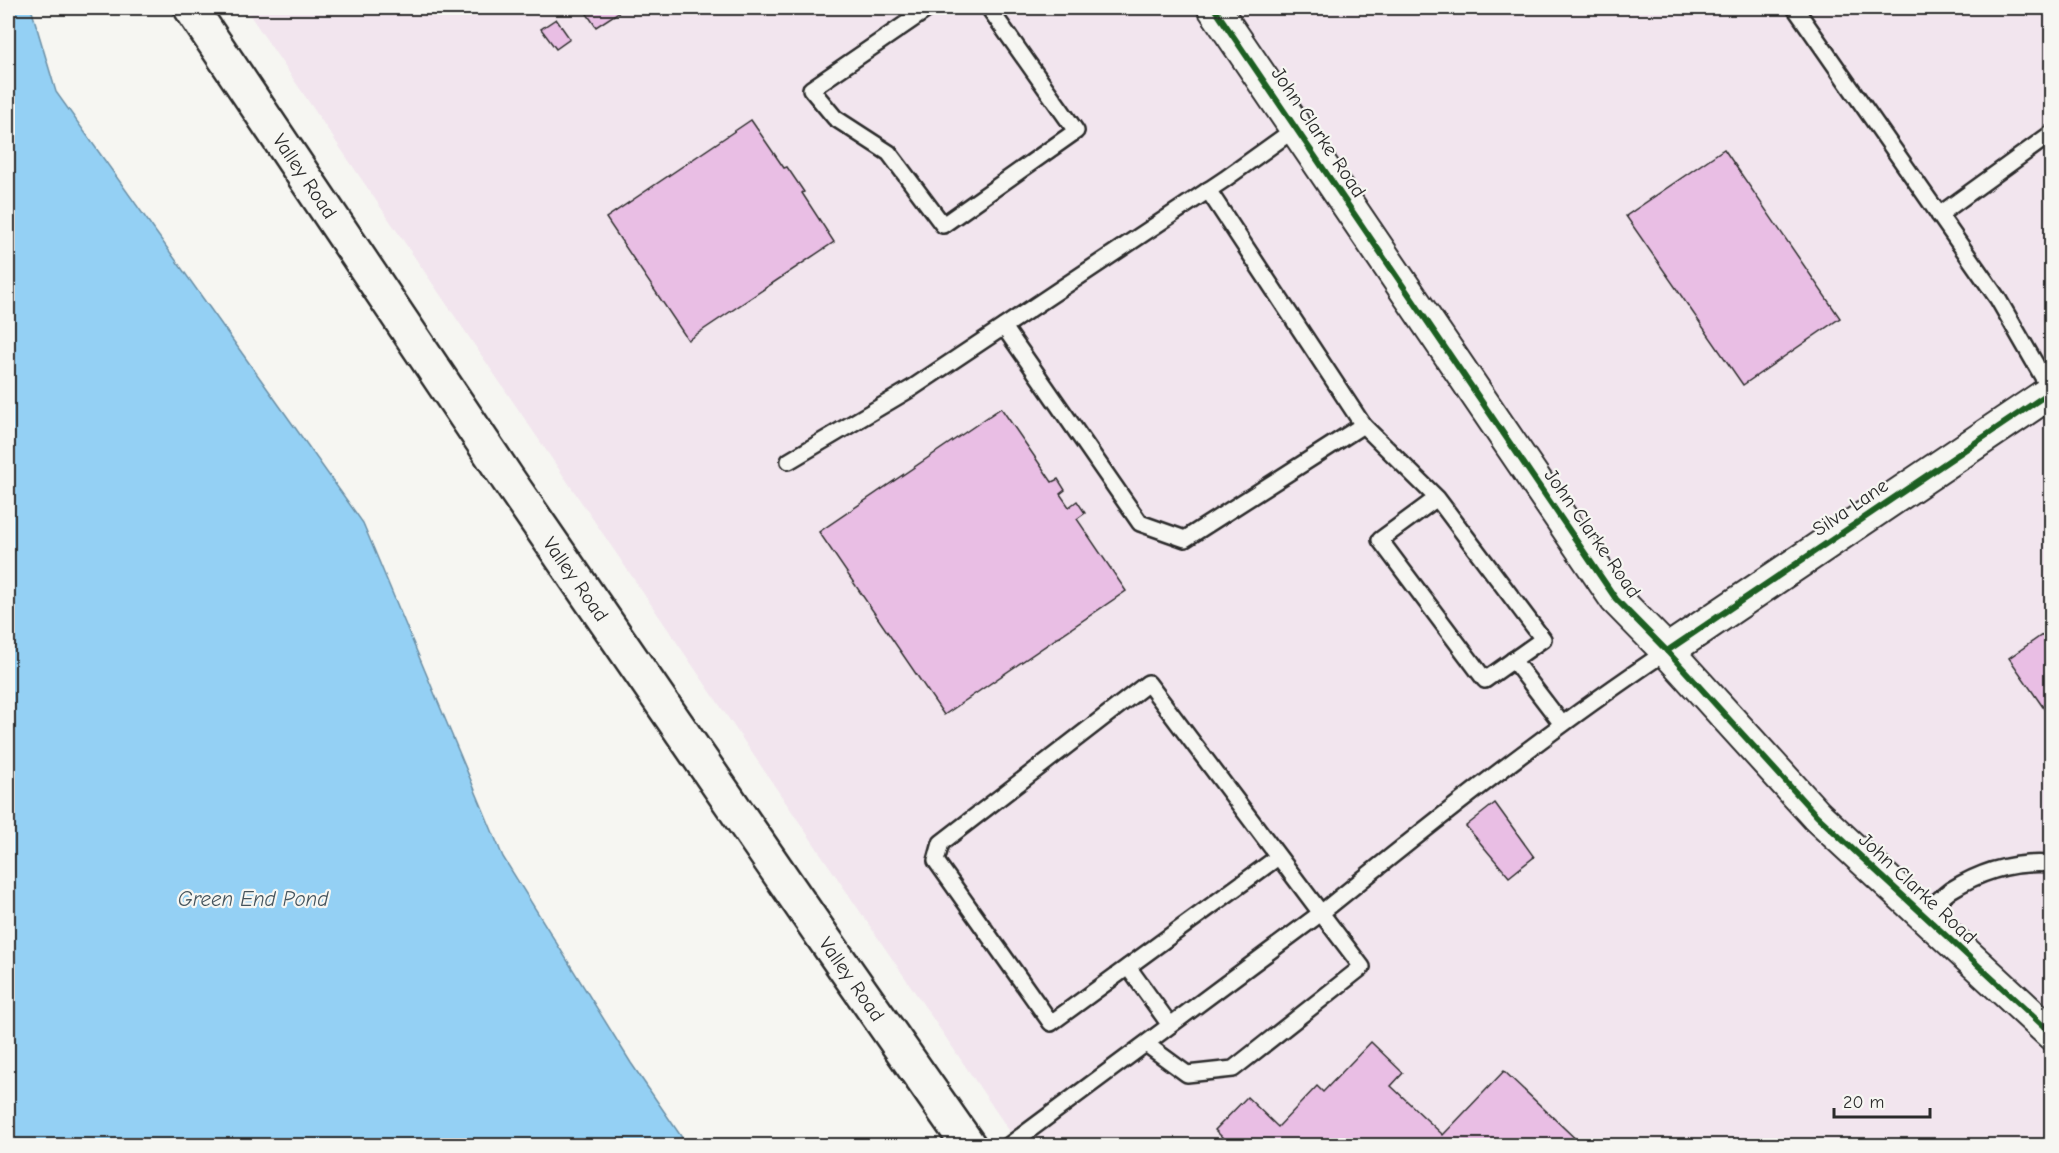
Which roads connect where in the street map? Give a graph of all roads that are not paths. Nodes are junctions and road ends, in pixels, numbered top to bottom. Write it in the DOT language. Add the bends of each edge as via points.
graph roads {
  1 [pos="191,8"];
  2 [pos="929,8"];
  3 [pos="989,8"];
  4 [pos="1214,8"];
  5 [pos="1795,8"];
  6 [pos="1296,128"];
  7 [pos="2052,134"];
  8 [pos="1208,190"];
  9 [pos="1939,215"];
  10 [pos="1004,327"];
  11 [pos="2051,391"];
  12 [pos="1363,426"];
  13 [pos="789,461"];
  14 [pos="1437,498"];
  15 [pos="1667,651"];
  16 [pos="1513,660"];
  17 [pos="1562,724"];
  18 [pos="1278,857"];
  19 [pos="2052,864"];
  20 [pos="1321,913"];
  21 [pos="1922,915"];
  22 [pos="1128,967"];
  23 [pos="1170,1025"];
  24 [pos="2052,1034"];
  25 [pos="1146,1044"];
  26 [pos="969,1146"];
  27 [pos="1008,1146"];
  1 -- 26 [label="main road, Valley Road" via="514,488"];
  2 -- 3 [label="lane" via="811,89 835,118 889,153 943,225 1076,131"];
  4 -- 6 [label="street, John Clarke Road"];
  5 -- 9 [label="lane"];
  6 -- 8 [label="lane"];
  6 -- 15 [label="street, John Clarke Road" via="1616,599"];
  7 -- 9 [label="lane"];
  8 -- 10 [label="lane"];
  8 -- 12 [label="lane"];
  9 -- 11 [label="lane" via="1998,298"];
  10 -- 12 [label="lane" via="1140,523 1185,539"];
  10 -- 13 [label="lane" via="912,388"];
  11 -- 15 [label="street, Silva Lane"];
  12 -- 14 [label="lane"];
  14 -- 16 [label="lane" via="1543,639"];
  14 -- 16 [label="lane" via="1380,540 1485,680"];
  15 -- 17 [label="lane"];
  15 -- 21 [label="street, John Clarke Road" via="1817,816"];
  16 -- 17 [label="lane"];
  17 -- 20 [label="lane"];
  18 -- 20 [label="lane"];
  18 -- 22 [label="lane"];
  18 -- 22 [label="lane" via="1148,683 941,843 936,861 1051,1023"];
  19 -- 21 [label="lane" via="2015,865 1974,878 1950,891"];
  20 -- 23 [label="lane"];
  20 -- 25 [label="lane" via="1362,967 1233,1069 1187,1074"];
  21 -- 24 [label="street, John Clarke Road"];
  22 -- 23 [label="lane"];
  23 -- 25 [label="lane"];
  25 -- 27 [label="lane"];
}
